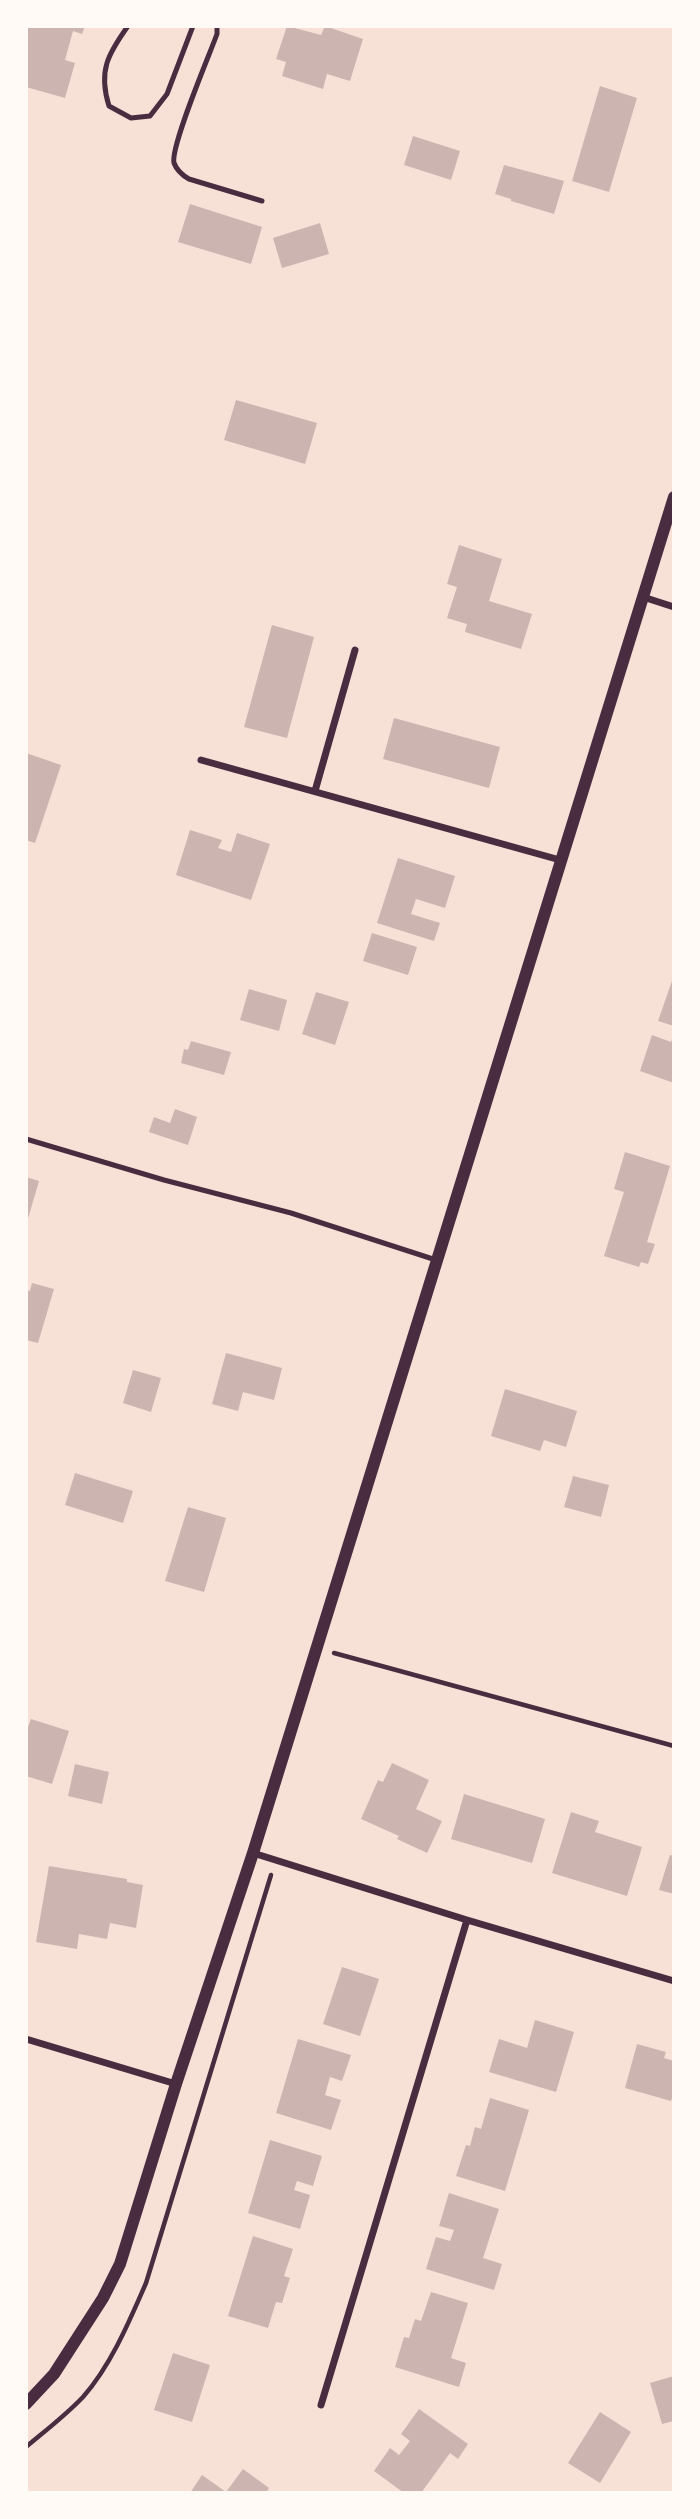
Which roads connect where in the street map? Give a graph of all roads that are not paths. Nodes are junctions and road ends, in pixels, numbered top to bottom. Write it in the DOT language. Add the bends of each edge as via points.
graph roads {
  1 [pos="128,26"];
  2 [pos="193,26"];
  3 [pos="217,26"];
  4 [pos="262,201"];
  5 [pos="674,497"];
  6 [pos="643,597"];
  7 [pos="674,607"];
  8 [pos="355,650"];
  9 [pos="201,760"];
  10 [pos="314,791"];
  11 [pos="560,860"];
  12 [pos="26,1139"];
  13 [pos="436,1260"];
  14 [pos="253,1853"];
  15 [pos="467,1920"];
  16 [pos="674,1981"];
  17 [pos="26,2039"];
  18 [pos="176,2084"];
  19 [pos="26,2404"];
  20 [pos="321,2405"];
  1 -- 2 [label="lane" via="109,53 102,86 109,106 131,118 150,116 167,94"];
  3 -- 4 [label="lane" via="173,161 189,179"];
  5 -- 6 [label="street"];
  6 -- 7 [label="street"];
  6 -- 11 [label="street"];
  8 -- 10 [label="street"];
  9 -- 10 [label="street"];
  10 -- 11 [label="street"];
  11 -- 13 [label="street"];
  12 -- 13 [label="lane" via="290,1213"];
  13 -- 14 [label="street"];
  14 -- 15 [label="street"];
  14 -- 18 [label="street"];
  15 -- 16 [label="street"];
  15 -- 20 [label="street"];
  17 -- 18 [label="street"];
  18 -- 19 [label="street" via="120,2264 54,2374"];
}
